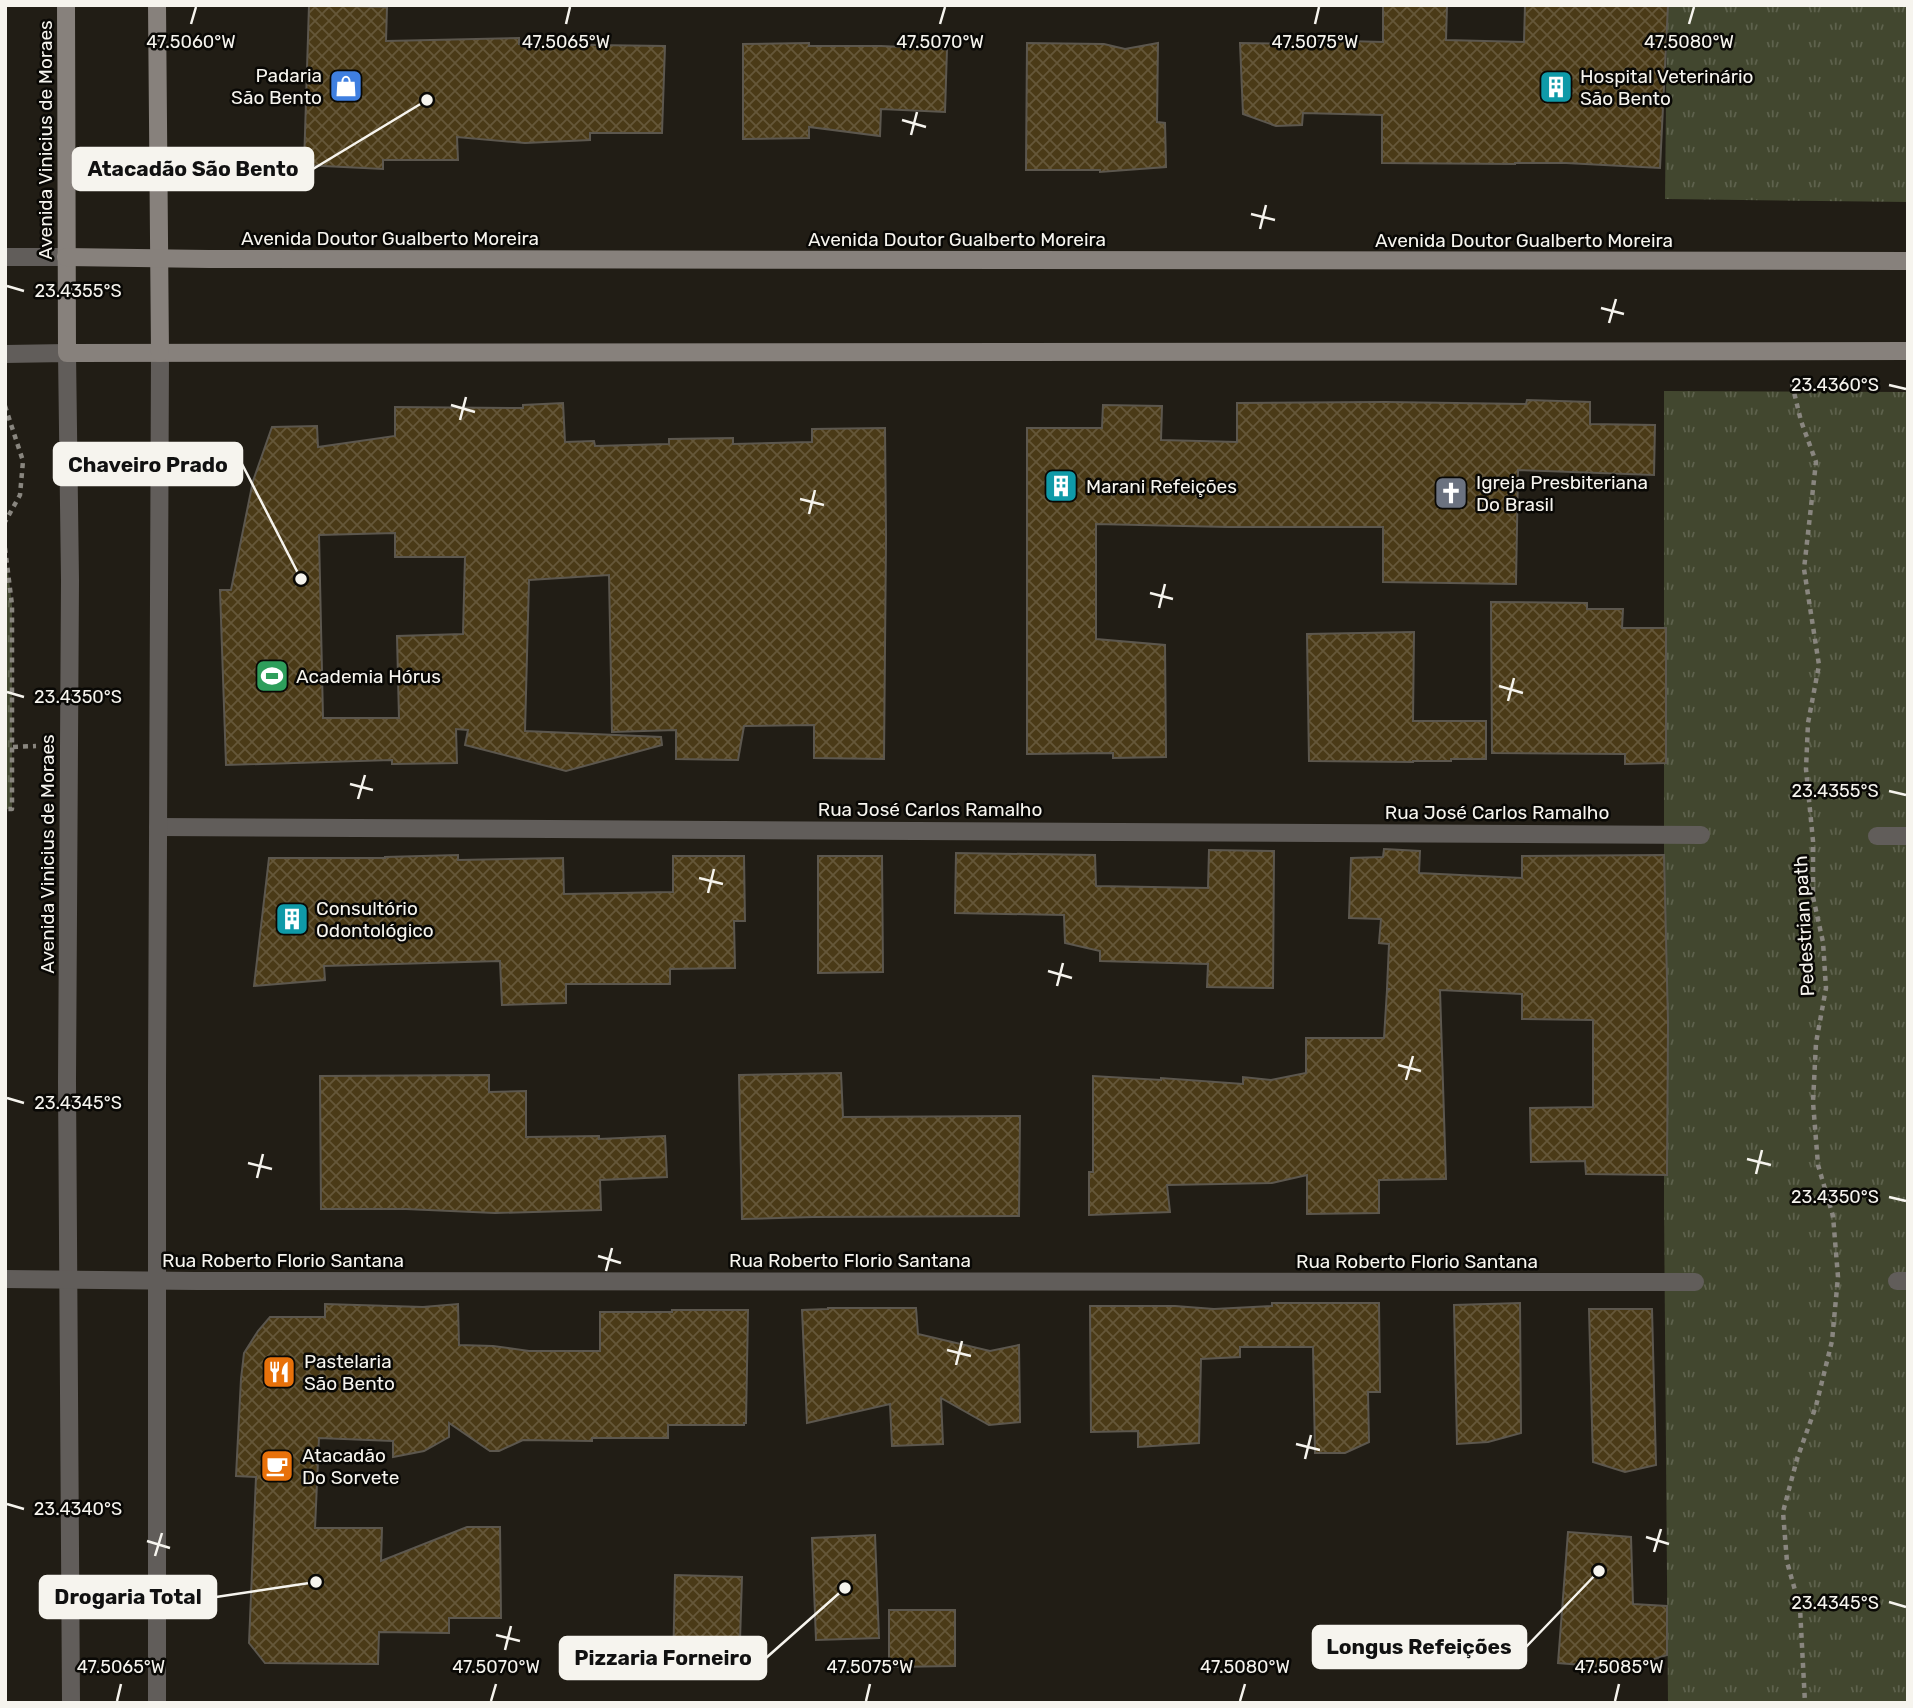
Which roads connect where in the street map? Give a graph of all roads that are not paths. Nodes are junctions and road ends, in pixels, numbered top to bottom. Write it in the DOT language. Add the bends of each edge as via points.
graph roads {
  1 [pos="66,5"];
  2 [pos="157,5"];
  3 [pos="5,257"];
  4 [pos="66,257"];
  5 [pos="160,258"];
  6 [pos="1908,261"];
  7 [pos="1908,351"];
  8 [pos="67,353"];
  9 [pos="160,353"];
  10 [pos="5,354"];
  11 [pos="158,827"];
  12 [pos="1701,835"];
  13 [pos="1877,836"];
  14 [pos="1908,836"];
  15 [pos="5,1279"];
  16 [pos="68,1279"];
  17 [pos="158,1281"];
  18 [pos="1695,1282"];
  19 [pos="71,1703"];
  20 [pos="158,1703"];
  1 -- 4 [label="main road, Avenida Vinicius de Moraes"];
  2 -- 5 [label="main road"];
  3 -- 4 [label="street, Avenida Doutor Gualberto Moreira"];
  4 -- 5 [label="main road, Avenida Doutor Gualberto Moreira"];
  4 -- 8 [label="main road, Avenida Vinicius de Moraes"];
  5 -- 6 [label="main road, Avenida Doutor Gualberto Moreira"];
  5 -- 9 [label="main road"];
  7 -- 9 [label="main road"];
  8 -- 9 [label="main road"];
  8 -- 10 [label="street"];
  8 -- 16 [label="street, Avenida Vinicius de Moraes"];
  9 -- 11 [label="street"];
  11 -- 12 [label="street, Rua José Carlos Ramalho"];
  11 -- 17 [label="street"];
  13 -- 14 [label="street"];
  15 -- 16 [label="street, Rua Roberto Florio Santana"];
  16 -- 17 [label="street, Rua Roberto Florio Santana"];
  16 -- 19 [label="street, Avenida Vinicius de Moraes"];
  17 -- 18 [label="street, Rua Roberto Florio Santana"];
  17 -- 20 [label="street"];
}
